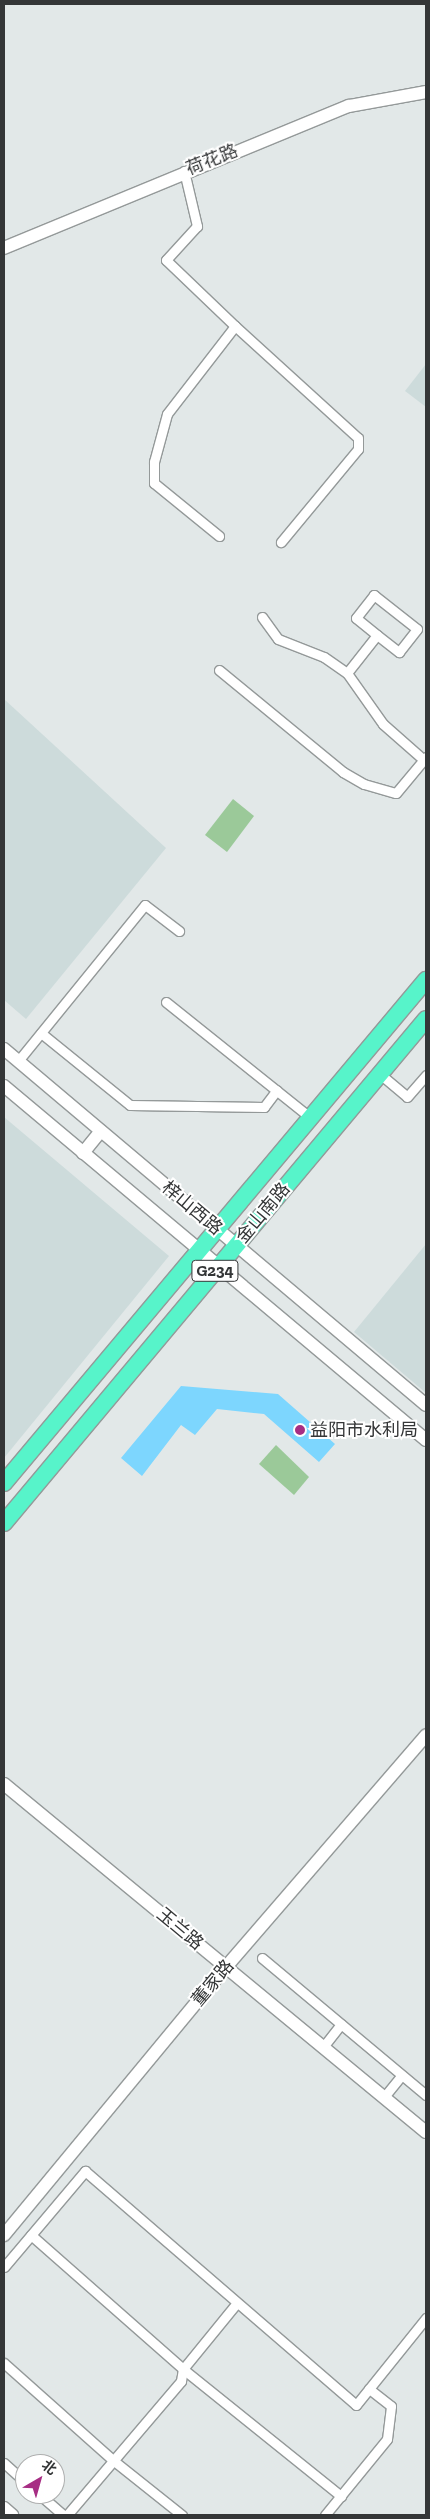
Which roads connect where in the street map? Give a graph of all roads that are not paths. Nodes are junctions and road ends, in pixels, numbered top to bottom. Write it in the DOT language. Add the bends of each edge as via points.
graph roads {
  1 [pos="426,92"];
  2 [pos="184,171"];
  3 [pos="4,248"];
  4 [pos="235,326"];
  5 [pos="219,536"];
  6 [pos="281,542"];
  7 [pos="262,617"];
  8 [pos="377,635"];
  9 [pos="219,670"];
  10 [pos="347,673"];
  11 [pos="425,758"];
  12 [pos="179,931"];
  13 [pos="426,980"];
  14 [pos="166,1002"];
  15 [pos="426,1018"];
  16 [pos="40,1033"];
  17 [pos="4,1049"];
  18 [pos="18,1061"];
  19 [pos="380,1074"];
  20 [pos="426,1075"];
  21 [pos="4,1086"];
  22 [pos="277,1090"];
  23 [pos="311,1118"];
  24 [pos="101,1131"];
  25 [pos="83,1153"];
  26 [pos="217,1229"];
  27 [pos="236,1245"];
  28 [pos="199,1250"];
  29 [pos="219,1266"];
  30 [pos="426,1405"];
  31 [pos="426,1440"];
  32 [pos="4,1483"];
  33 [pos="4,1523"];
  34 [pos="426,1735"];
  35 [pos="4,1784"];
  36 [pos="262,1958"];
  37 [pos="226,1966"];
  38 [pos="341,2024"];
  39 [pos="323,2047"];
  40 [pos="402,2075"];
  41 [pos="426,2095"];
  42 [pos="384,2097"];
  43 [pos="426,2132"];
  44 [pos="4,2235"];
  45 [pos="30,2235"];
  46 [pos="4,2267"];
  47 [pos="236,2304"];
  48 [pos="426,2318"];
  49 [pos="4,2362"];
  50 [pos="183,2369"];
  51 [pos="369,2389"];
  52 [pos="114,2461"];
  53 [pos="4,2463"];
  54 [pos="15,2473"];
  55 [pos="341,2496"];
  56 [pos="50,2504"];
  57 [pos="4,2508"];
  58 [pos="12,2515"];
  59 [pos="63,2515"];
  60 [pos="68,2515"];
  61 [pos="182,2515"];
  62 [pos="325,2515"];
  1 -- 2 [label="street, 荷花路" via="349,106"];
  2 -- 3 [label="street, 荷花路"];
  2 -- 4 [label="street" via="197,226 166,260"];
  4 -- 5 [label="street" via="167,414 154,462 154,484"];
  4 -- 6 [label="street" via="358,438 358,449"];
  7 -- 10 [label="street" via="278,639 324,657"];
  8 -- 8 [label="street" via="399,652 416,630 374,596 356,618"];
  8 -- 10 [label="street"];
  9 -- 11 [label="street" via="343,772 364,784 396,793"];
  10 -- 11 [label="street" via="383,724"];
  12 -- 16 [label="street" via="145,905"];
  13 -- 23 [label="highway, 金山南路 / G234"];
  14 -- 22 [label="street"];
  15 -- 19 [label="highway, 金山南路 / G234"];
  16 -- 18 [label="street"];
  16 -- 22 [label="street" via="130,1105 264,1107"];
  17 -- 18 [label="street, 梓山西路"];
  18 -- 24 [label="street, 梓山西路"];
  19 -- 20 [label="street" via="407,1097"];
  19 -- 27 [label="highway, 金山南路 / G234"];
  21 -- 25 [label="street, 梓山西路"];
  22 -- 23 [label="street"];
  23 -- 26 [label="highway, 金山南路 / G234"];
  24 -- 25 [label="street"];
  24 -- 26 [label="street, 梓山西路"];
  25 -- 28 [label="street, 梓山西路"];
  26 -- 27 [label="street, 梓山西路"];
  26 -- 28 [label="highway, 金山南路 / G234"];
  27 -- 29 [label="highway, 金山南路 / G234"];
  27 -- 30 [label="street, 梓山西路"];
  28 -- 29 [label="street, 梓山西路"];
  28 -- 32 [label="highway, 金山南路 / G234"];
  29 -- 31 [label="street, 梓山西路"];
  29 -- 33 [label="highway, 金山南路 / G234"];
  34 -- 37 [label="street, 董家路"];
  35 -- 37 [label="street, 玉兰路"];
  36 -- 38 [label="street"];
  37 -- 39 [label="street, 玉兰路"];
  37 -- 44 [label="street, 董家路"];
  38 -- 39 [label="street"];
  38 -- 40 [label="street"];
  39 -- 42 [label="street, 玉兰路"];
  40 -- 41 [label="street"];
  40 -- 42 [label="street"];
  42 -- 43 [label="street, 玉兰路"];
  45 -- 46 [label="street"];
  45 -- 47 [label="street" via="85,2172"];
  45 -- 50 [label="street"];
  47 -- 50 [label="street"];
  47 -- 51 [label="street" via="356,2405"];
  48 -- 51 [label="street"];
  49 -- 52 [label="street"];
  50 -- 52 [label="street" via="182,2381"];
  50 -- 55 [label="street"];
  51 -- 55 [label="street" via="391,2406 387,2439"];
  52 -- 60 [label="street"];
  52 -- 61 [label="street"];
  53 -- 54 [label="street"];
  55 -- 62 [label="street"];
  56 -- 59 [label="street"];
  57 -- 58 [label="street"];
}
